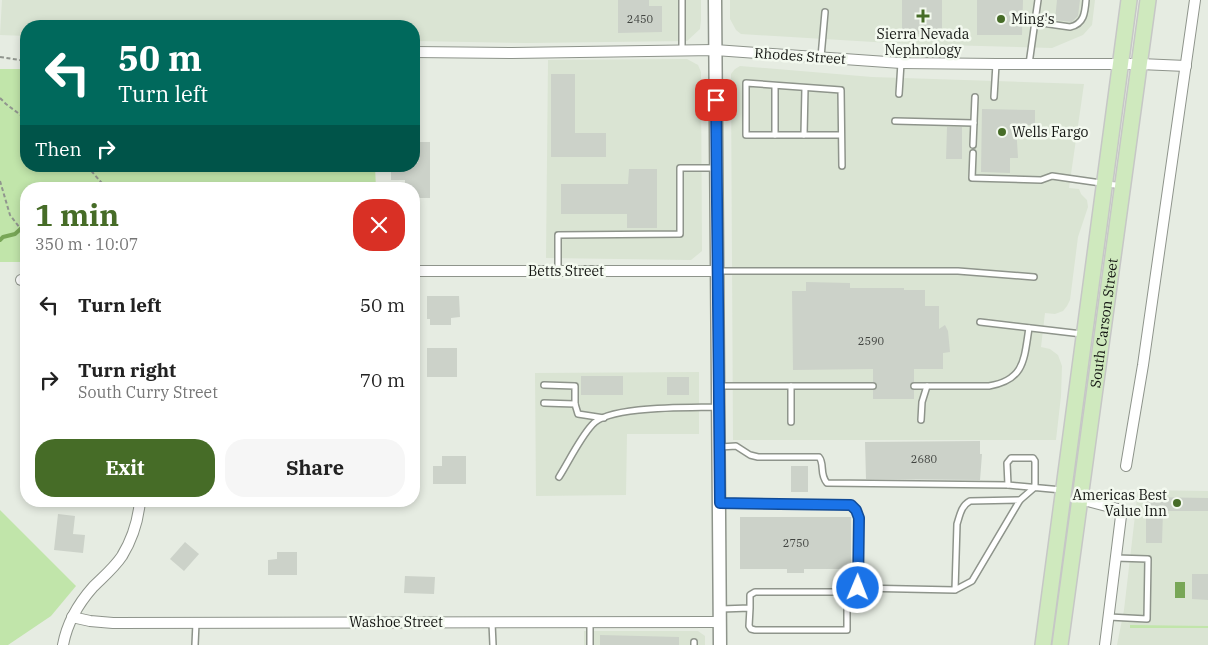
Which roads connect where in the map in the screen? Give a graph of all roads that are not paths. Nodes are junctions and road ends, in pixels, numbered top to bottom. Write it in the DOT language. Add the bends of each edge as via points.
graph roads {
  1 [pos="682,0"];
  2 [pos="715,0"];
  3 [pos="1038,0"];
  4 [pos="1086,0"];
  5 [pos="1129,0"];
  6 [pos="1148,0"];
  7 [pos="1195,0"];
  8 [pos="825,12"];
  9 [pos="1035,22"];
  10 [pos="682,50"];
  11 [pos="715,50"];
  12 [pos="420,52"];
  13 [pos="821,58"];
  14 [pos="901,63"];
  15 [pos="996,64"];
  16 [pos="1029,64"];
  17 [pos="1120,64"];
  18 [pos="1140,64"];
  19 [pos="1186,66"];
  20 [pos="776,86"];
  21 [pos="805,88"];
  22 [pos="899,94"];
  23 [pos="975,97"];
  24 [pos="994,97"];
  25 [pos="895,121"];
  26 [pos="974,122"];
  27 [pos="775,135"];
  28 [pos="804,135"];
  29 [pos="841,135"];
  30 [pos="973,145"];
  31 [pos="973,153"];
  32 [pos="842,166"];
  33 [pos="717,168"];
  34 [pos="1104,184"];
  35 [pos="1122,186"];
  36 [pos="420,271"];
  37 [pos="558,271"];
  38 [pos="718,271"];
  39 [pos="1034,277"];
  40 [pos="980,322"];
  41 [pos="1029,328"];
  42 [pos="1086,335"];
  43 [pos="544,385"];
  44 [pos="718,386"];
  45 [pos="791,386"];
  46 [pos="873,386"];
  47 [pos="914,386"];
  48 [pos="926,386"];
  49 [pos="544,403"];
  50 [pos="575,404"];
  51 [pos="719,407"];
  52 [pos="604,418"];
  53 [pos="921,420"];
  54 [pos="791,422"];
  55 [pos="720,447"];
  56 [pos="1126,466"];
  57 [pos="559,477"];
  58 [pos="1008,485"];
  59 [pos="1035,487"];
  60 [pos="1064,491"];
  61 [pos="1080,499"];
  62 [pos="1020,500"];
  63 [pos="720,503"];
  64 [pos="139,507"];
  65 [pos="1116,558"];
  66 [pos="858,588"];
  67 [pos="956,590"];
  68 [pos="847,592"];
  69 [pos="750,608"];
  70 [pos="720,616"];
  71 [pos="72,617"];
  72 [pos="1109,617"];
  73 [pos="196,622"];
  74 [pos="492,622"];
  75 [pos="590,622"];
  76 [pos="63,645"];
  77 [pos="195,645"];
  78 [pos="493,645"];
  79 [pos="590,645"];
  80 [pos="720,645"];
  81 [pos="1044,645"];
  82 [pos="1060,645"];
  83 [pos="1105,645"];
  1 -- 10 [label="lane"];
  2 -- 11 [label="street"];
  3 -- 9 [label="lane"];
  4 -- 9 [label="lane" via="1084,16 1074,26"];
  5 -- 17 [label="main road, South Carson Street"];
  6 -- 18 [label="main road, South Carson Street"];
  7 -- 19 [label="street"];
  8 -- 13 [label="lane"];
  9 -- 16 [label="lane"];
  10 -- 11 [label="street, Rhodes Street"];
  10 -- 12 [label="street, Rhodes Street"];
  11 -- 13 [label="street, Rhodes Street"];
  11 -- 33 [label="street"];
  13 -- 14 [label="street, Rhodes Street"];
  14 -- 15 [label="street, Rhodes Street"];
  14 -- 22 [label="lane"];
  15 -- 16 [label="street, Rhodes Street"];
  15 -- 24 [label="lane"];
  16 -- 17 [label="street, Rhodes Street"];
  17 -- 18 [label="street, Rhodes Street"];
  17 -- 34 [label="main road, South Carson Street"];
  18 -- 19 [label="street, Rhodes Street"];
  18 -- 35 [label="main road, South Carson Street"];
  19 -- 56 [label="street"];
  20 -- 21 [label="lane"];
  20 -- 27 [label="lane"];
  20 -- 27 [label="lane" via="746,83 746,135"];
  21 -- 28 [label="lane"];
  21 -- 29 [label="lane" via="840,90"];
  23 -- 26 [label="lane"];
  25 -- 26 [label="lane"];
  26 -- 30 [label="lane"];
  27 -- 28 [label="lane"];
  28 -- 29 [label="lane"];
  29 -- 32 [label="lane"];
  31 -- 34 [label="lane" via="972,178 1041,180 1052,176"];
  33 -- 37 [label="lane" via="680,168 680,234 558,235"];
  33 -- 38 [label="street"];
  34 -- 35 [label="lane"];
  34 -- 42 [label="main road, South Carson Street"];
  35 -- 61 [label="main road, South Carson Street"];
  36 -- 37 [label="street, Betts Street"];
  37 -- 38 [label="street, Betts Street"];
  38 -- 39 [label="lane" via="958,271"];
  38 -- 44 [label="street"];
  40 -- 41 [label="lane"];
  41 -- 42 [label="lane"];
  41 -- 48 [label="lane" via="1022,366 1010,380 988,386"];
  42 -- 60 [label="main road, South Carson Street"];
  43 -- 50 [label="lane" via="575,386"];
  44 -- 45 [label="lane"];
  44 -- 51 [label="street"];
  45 -- 46 [label="lane"];
  45 -- 54 [label="lane"];
  47 -- 48 [label="lane"];
  48 -- 53 [label="lane"];
  49 -- 50 [label="lane"];
  50 -- 52 [label="lane" via="578,414"];
  51 -- 52 [label="lane" via="633,409"];
  51 -- 55 [label="street"];
  52 -- 57 [label="lane" via="593,423"];
  55 -- 58 [label="lane" via="736,446 758,456 819,458 822,476 827,483"];
  55 -- 63 [label="street"];
  58 -- 59 [label="lane"];
  58 -- 59 [label="lane" via="1008,460 1033,458"];
  59 -- 60 [label="lane"];
  59 -- 62 [label="lane"];
  60 -- 61 [label="main road"];
  60 -- 81 [label="main road, South Carson Street"];
  61 -- 65 [label="street" via="1118,509 1121,516"];
  61 -- 82 [label="main road, South Carson Street"];
  62 -- 67 [label="lane" via="972,581"];
  62 -- 67 [label="lane" via="970,500 962,508 957,524"];
  63 -- 66 [label="lane" via="851,505 859,518"];
  63 -- 70 [label="street"];
  64 -- 71 [label="street" via="133,537 121,557 80,603"];
  65 -- 72 [label="street"];
  65 -- 72 [label="lane" via="1148,559 1147,619"];
  66 -- 67 [label="lane"];
  66 -- 68 [label="lane"];
  68 -- 69 [label="lane" via="755,592 750,595"];
  68 -- 69 [label="lane" via="847,630 751,630"];
  69 -- 70 [label="lane"];
  70 -- 75 [label="street, Washoe Street"];
  70 -- 80 [label="street"];
  71 -- 73 [label="street, Washoe Street" via="113,623"];
  71 -- 76 [label="street"];
  72 -- 83 [label="street"];
  73 -- 74 [label="street, Washoe Street"];
  73 -- 77 [label="lane"];
  74 -- 75 [label="street, Washoe Street"];
  74 -- 78 [label="lane"];
  75 -- 79 [label="lane"];
}
